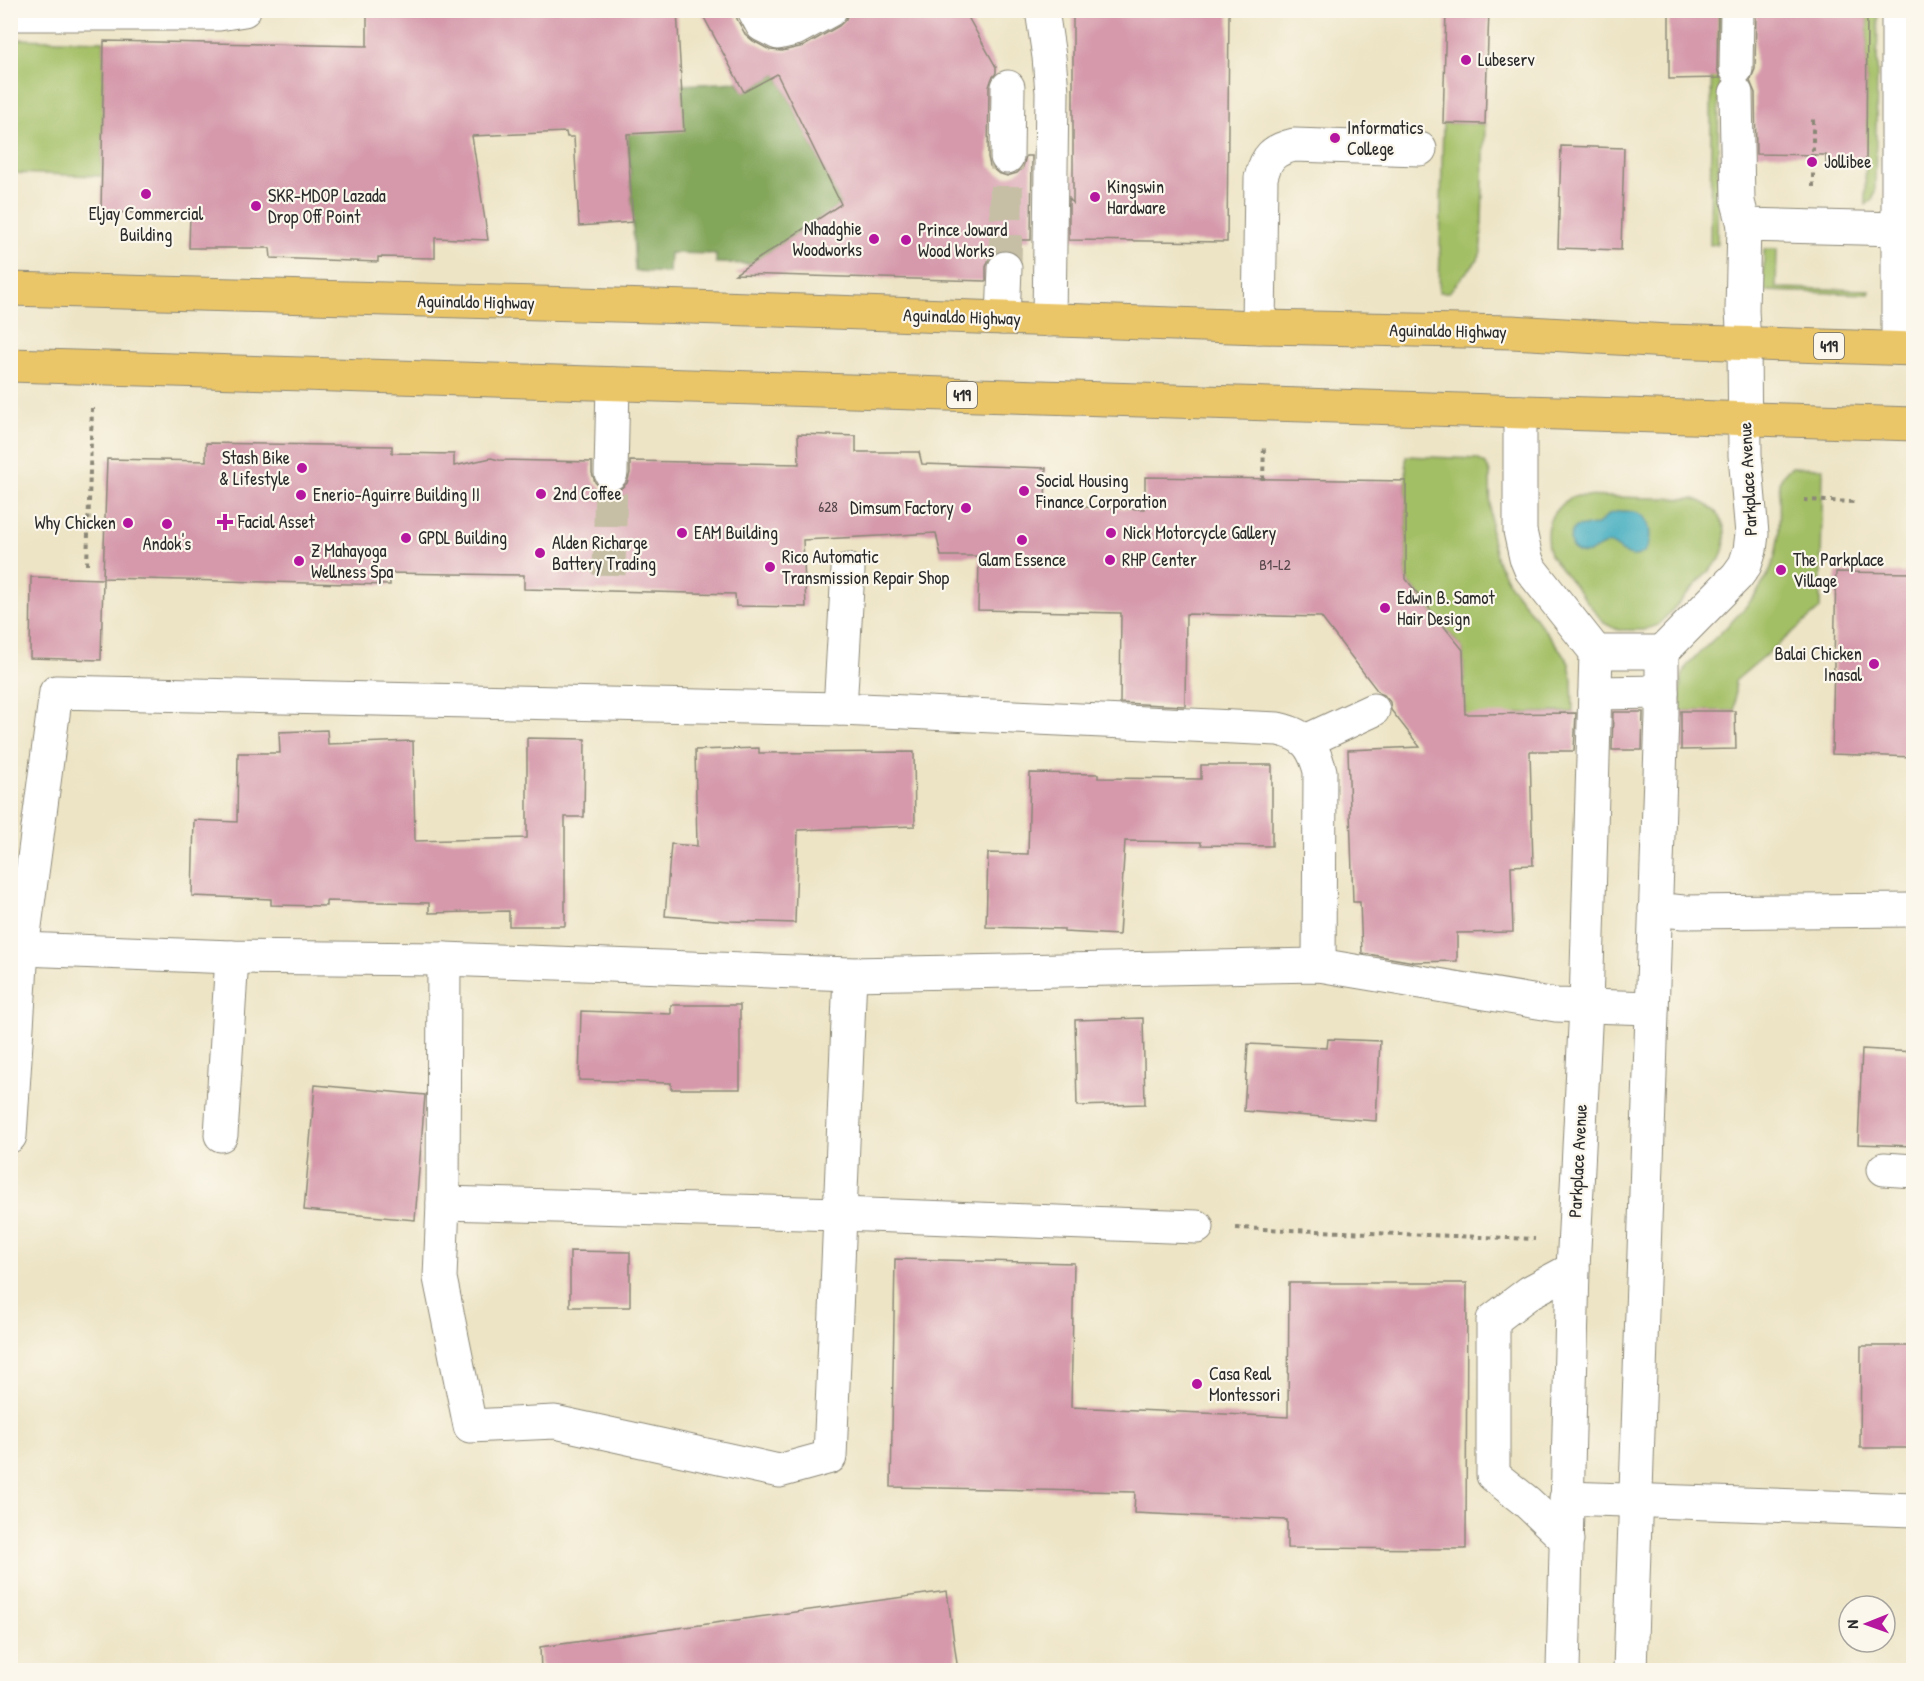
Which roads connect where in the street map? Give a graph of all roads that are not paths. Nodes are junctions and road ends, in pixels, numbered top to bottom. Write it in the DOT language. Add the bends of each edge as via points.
graph roads {
  1 [pos="244,10"];
  2 [pos="754,10"];
  3 [pos="830,10"];
  4 [pos="1042,10"];
  5 [pos="1737,10"];
  6 [pos="1898,10"];
  7 [pos="10,14"];
  8 [pos="1008,87"];
  9 [pos="1420,149"];
  10 [pos="1007,157"];
  11 [pos="1744,225"];
  12 [pos="1899,229"];
  13 [pos="1005,268"];
  14 [pos="10,290"];
  15 [pos="1004,318"];
  16 [pos="1049,320"];
  17 [pos="1259,327"];
  18 [pos="1744,343"];
  19 [pos="1906,348"];
  20 [pos="10,365"];
  21 [pos="613,384"];
  22 [pos="1520,412"];
  23 [pos="1745,419"];
  24 [pos="1914,424"];
  25 [pos="611,473"];
  26 [pos="848,570"];
  27 [pos="1596,652"];
  28 [pos="1662,652"];
  29 [pos="1662,692"];
  30 [pos="1595,693"];
  31 [pos="840,709"];
  32 [pos="1373,710"];
  33 [pos="1306,741"];
  34 [pos="1655,909"];
  35 [pos="1914,910"];
  36 [pos="22,949"];
  37 [pos="231,957"];
  38 [pos="444,959"];
  39 [pos="1319,965"];
  40 [pos="850,974"];
  41 [pos="1586,1006"];
  42 [pos="1652,1008"];
  43 [pos="221,1135"];
  44 [pos="10,1136"];
  45 [pos="443,1203"];
  46 [pos="840,1214"];
  47 [pos="1197,1227"];
  48 [pos="1573,1255"];
  49 [pos="1566,1498"];
  50 [pos="1635,1500"];
  51 [pos="1914,1509"];
  52 [pos="1567,1540"];
  53 [pos="1563,1671"];
  54 [pos="1630,1671"];
  1 -- 7 [label="street" via="219,14"];
  2 -- 3 [label="street" via="762,25 778,33 795,29"];
  4 -- 16 [label="street" via="1052,92"];
  5 -- 11 [label="street, Parkplace Avenue" via="1738,202"];
  6 -- 12 [label="street"];
  8 -- 10 [label="street"];
  9 -- 17 [label="street" via="1294,145 1270,155 1261,178"];
  11 -- 12 [label="street"];
  11 -- 18 [label="street, Parkplace Avenue"];
  12 -- 19 [label="street"];
  13 -- 15 [label="street"];
  14 -- 15 [label="highway, Aguinaldo Highway / 419"];
  15 -- 16 [label="highway, Aguinaldo Highway / 419"];
  16 -- 17 [label="highway, Aguinaldo Highway / 419"];
  17 -- 18 [label="highway, Aguinaldo Highway / 419" via="1512,332"];
  18 -- 19 [label="highway, Aguinaldo Highway / 419"];
  18 -- 23 [label="street, Parkplace Avenue"];
  20 -- 21 [label="highway, 419"];
  21 -- 22 [label="highway, 419"];
  21 -- 25 [label="street"];
  22 -- 23 [label="highway, 419"];
  22 -- 27 [label="street" via="1520,531 1526,558 1531,570"];
  23 -- 24 [label="highway, 419"];
  23 -- 28 [label="street, Parkplace Avenue" via="1744,455 1752,534 1745,565"];
  26 -- 31 [label="street"];
  27 -- 28 [label="street"];
  27 -- 30 [label="street, Parkplace Avenue"];
  28 -- 29 [label="street"];
  29 -- 30 [label="street"];
  29 -- 34 [label="street"];
  30 -- 41 [label="street, Parkplace Avenue"];
  31 -- 33 [label="street" via="1278,729 1293,732"];
  31 -- 36 [label="street" via="56,692"];
  32 -- 33 [label="street"];
  33 -- 39 [label="street" via="1316,755 1320,771"];
  34 -- 35 [label="street"];
  34 -- 42 [label="street"];
  36 -- 37 [label="street"];
  36 -- 44 [label="street"];
  37 -- 38 [label="street"];
  37 -- 43 [label="street"];
  38 -- 40 [label="street"];
  38 -- 45 [label="street"];
  39 -- 40 [label="street"];
  39 -- 41 [label="street" via="1556,1005"];
  40 -- 46 [label="street"];
  41 -- 42 [label="street"];
  41 -- 48 [label="street, Parkplace Avenue"];
  42 -- 50 [label="street"];
  45 -- 46 [label="street"];
  45 -- 46 [label="street" via="440,1278 470,1426 555,1422 779,1471 830,1458"];
  46 -- 47 [label="street"];
  48 -- 49 [label="street, Parkplace Avenue"];
  48 -- 52 [label="street" via="1493,1320 1492,1475"];
  49 -- 50 [label="street"];
  49 -- 52 [label="street, Parkplace Avenue"];
  50 -- 51 [label="street"];
  50 -- 54 [label="street"];
  52 -- 53 [label="street, Parkplace Avenue"];
}
